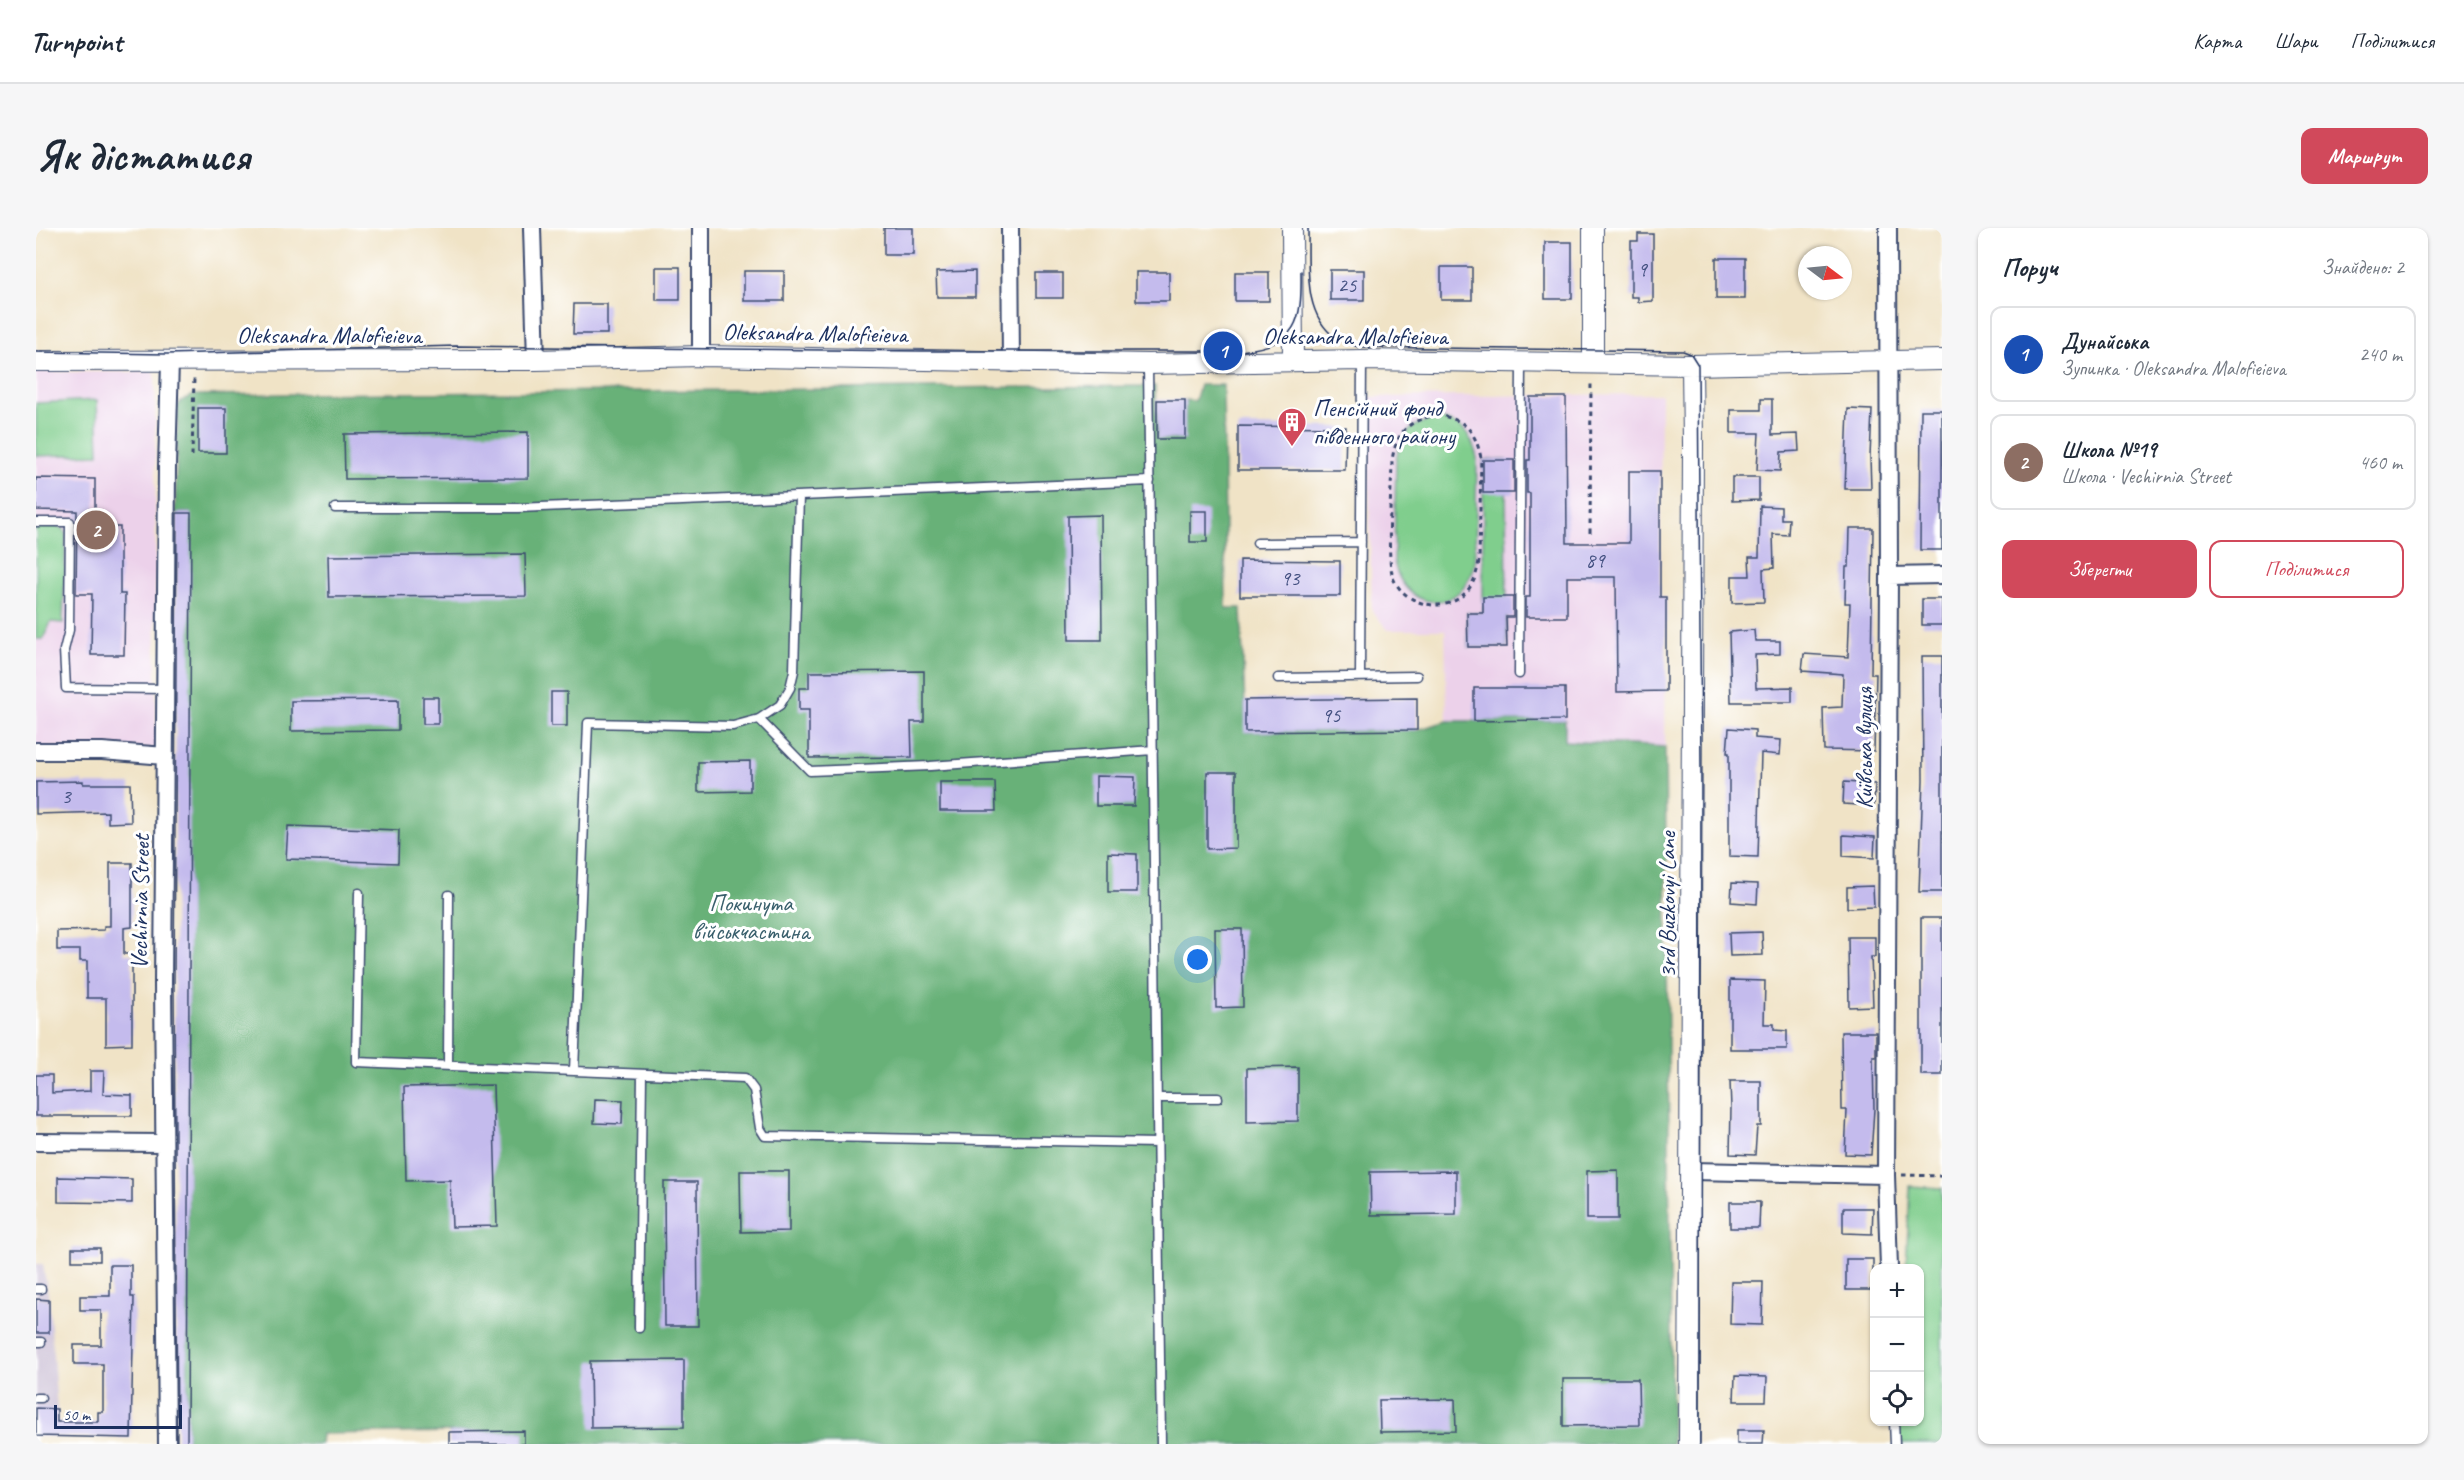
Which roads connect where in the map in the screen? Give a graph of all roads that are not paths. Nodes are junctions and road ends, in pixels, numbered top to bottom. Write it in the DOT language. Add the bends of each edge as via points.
graph roads {
  1 [pos="532,228"];
  2 [pos="701,228"];
  3 [pos="1010,228"];
  4 [pos="1292,228"];
  5 [pos="1593,228"];
  6 [pos="1888,228"];
  7 [pos="701,356"];
  8 [pos="536,360"];
  9 [pos="1362,360"];
  10 [pos="1889,360"];
  11 [pos="1942,360"];
  12 [pos="36,361"];
  13 [pos="1293,361"];
  14 [pos="170,362"];
  15 [pos="1521,362"];
  16 [pos="1593,362"];
  17 [pos="1011,363"];
  18 [pos="1148,364"];
  19 [pos="1692,365"];
  20 [pos="1150,481"];
  21 [pos="799,496"];
  22 [pos="335,507"];
  23 [pos="36,522"];
  24 [pos="1361,542"];
  25 [pos="1257,543"];
  26 [pos="1942,575"];
  27 [pos="1889,576"];
  28 [pos="1519,674"];
  29 [pos="1360,675"];
  30 [pos="1417,676"];
  31 [pos="1278,678"];
  32 [pos="166,689"];
  33 [pos="759,719"];
  34 [pos="1153,750"];
  35 [pos="36,751"];
  36 [pos="165,756"];
  37 [pos="359,893"];
  38 [pos="449,895"];
  39 [pos="448,1066"];
  40 [pos="574,1071"];
  41 [pos="642,1074"];
  42 [pos="1157,1098"];
  43 [pos="1218,1098"];
  44 [pos="36,1142"];
  45 [pos="164,1143"];
  46 [pos="1158,1143"];
  47 [pos="1692,1171"];
  48 [pos="1886,1175"];
  49 [pos="1889,1264"];
  50 [pos="639,1328"];
  51 [pos="1894,1426"];
  52 [pos="167,1444"];
  53 [pos="1161,1444"];
  54 [pos="1689,1444"];
  55 [pos="1895,1444"];
  1 -- 8 [label="street"];
  2 -- 7 [label="street"];
  3 -- 17 [label="street"];
  4 -- 13 [label="street"];
  5 -- 16 [label="street"];
  6 -- 10 [label="street, Київська вулиця"];
  7 -- 8 [label="street, Oleksandra Malofieieva"];
  7 -- 17 [label="street, Oleksandra Malofieieva"];
  8 -- 14 [label="street, Oleksandra Malofieieva"];
  9 -- 13 [label="street, Oleksandra Malofieieva"];
  9 -- 15 [label="street, Oleksandra Malofieieva"];
  9 -- 24 [label="lane"];
  10 -- 11 [label="street"];
  10 -- 19 [label="street"];
  10 -- 27 [label="street, Київська вулиця"];
  12 -- 14 [label="street, Oleksandra Malofieieva"];
  13 -- 18 [label="street, Oleksandra Malofieieva"];
  14 -- 32 [label="street, Vechirnia Street"];
  15 -- 16 [label="street, Oleksandra Malofieieva"];
  15 -- 28 [label="lane"];
  16 -- 19 [label="street, Oleksandra Malofieieva"];
  17 -- 18 [label="street, Oleksandra Malofieieva"];
  18 -- 20 [label="lane"];
  19 -- 47 [label="street, 3rd Buzkovyi Lane"];
  20 -- 21 [label="lane"];
  20 -- 34 [label="lane"];
  21 -- 22 [label="lane" via="518,508"];
  21 -- 33 [label="lane" via="794,671 780,705"];
  23 -- 32 [label="lane" via="70,522 66,688"];
  24 -- 25 [label="lane"];
  24 -- 29 [label="lane"];
  26 -- 27 [label="street"];
  27 -- 48 [label="street, Київська вулиця"];
  29 -- 30 [label="lane"];
  29 -- 31 [label="lane"];
  32 -- 36 [label="street, Vechirnia Street"];
  33 -- 34 [label="lane" via="810,771"];
  33 -- 40 [label="lane" via="733,726 588,723"];
  34 -- 42 [label="lane"];
  35 -- 36 [label="street"];
  36 -- 45 [label="street, Vechirnia Street"];
  37 -- 39 [label="lane" via="356,1062"];
  38 -- 39 [label="lane"];
  39 -- 40 [label="lane"];
  40 -- 41 [label="lane"];
  41 -- 46 [label="lane" via="745,1078 754,1090 760,1128 765,1136"];
  41 -- 50 [label="lane"];
  42 -- 43 [label="lane"];
  42 -- 46 [label="lane"];
  44 -- 45 [label="street"];
  45 -- 52 [label="street, Vechirnia Street"];
  46 -- 53 [label="lane"];
  47 -- 48 [label="street"];
  47 -- 54 [label="street, 3rd Buzkovyi Lane"];
  48 -- 49 [label="street, Київська вулиця"];
  51 -- 55 [label="lane"];
}
